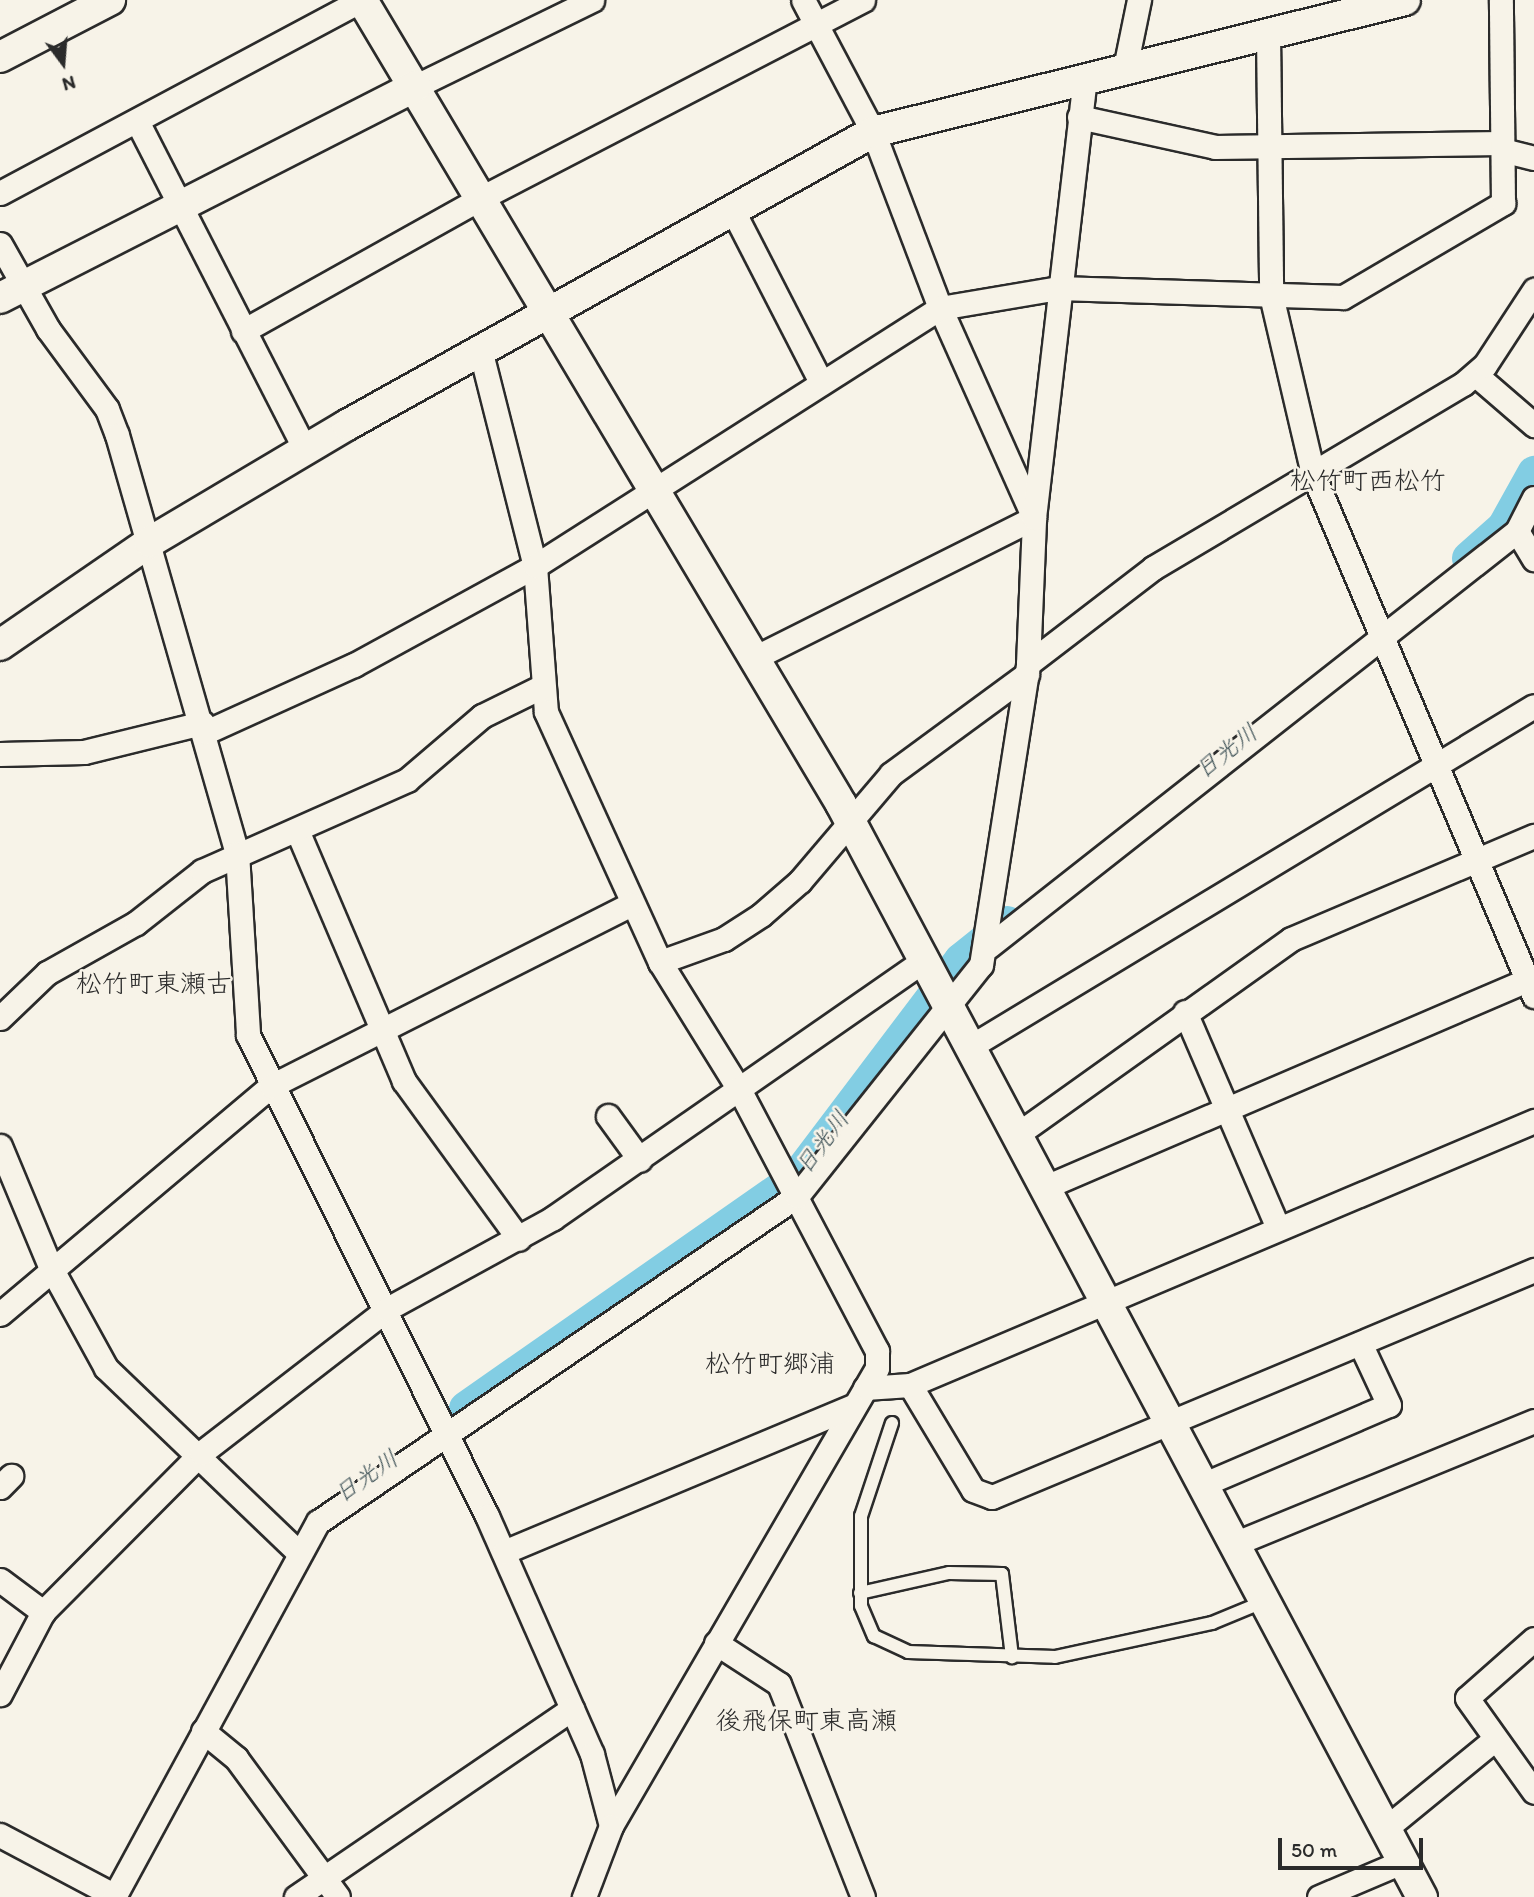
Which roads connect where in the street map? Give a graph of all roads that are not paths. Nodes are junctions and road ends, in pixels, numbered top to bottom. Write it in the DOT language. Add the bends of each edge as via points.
graph roads {
  1 [pos="110,0"];
  2 [pos="362,0"];
  3 [pos="592,0"];
  4 [pos="803,0"];
  5 [pos="863,0"];
  6 [pos="1139,0"];
  7 [pos="1405,0"];
  8 [pos="1501,0"];
  9 [pos="815,24"];
  10 [pos="1268,33"];
  11 [pos="0,57"];
  12 [pos="1125,68"];
  13 [pos="1084,77"];
  14 [pos="416,86"];
  15 [pos="1079,117"];
  16 [pos="138,123"];
  17 [pos="873,132"];
  18 [pos="1269,146"];
  19 [pos="1502,147"];
  20 [pos="1534,159"];
  21 [pos="0,193"];
  22 [pos="483,197"];
  23 [pos="181,208"];
  24 [pos="732,209"];
  25 [pos="0,244"];
  26 [pos="1058,288"];
  27 [pos="1534,290"];
  28 [pos="12,292"];
  29 [pos="1271,295"];
  30 [pos="940,308"];
  31 [pos="550,309"];
  32 [pos="243,331"];
  33 [pos="480,349"];
  34 [pos="1476,375"];
  35 [pos="820,380"];
  36 [pos="1534,425"];
  37 [pos="305,450"];
  38 [pos="1313,474"];
  39 [pos="655,485"];
  40 [pos="1534,498"];
  41 [pos="1034,518"];
  42 [pos="1517,531"];
  43 [pos="150,542"];
  44 [pos="1534,559"];
  45 [pos="535,566"];
  46 [pos="1380,632"];
  47 [pos="0,645"];
  48 [pos="756,657"];
  49 [pos="1028,669"];
  50 [pos="541,687"];
  51 [pos="1534,706"];
  52 [pos="204,728"];
  53 [pos="0,754"];
  54 [pos="1438,764"];
  55 [pos="849,819"];
  56 [pos="297,830"];
  57 [pos="1534,836"];
  58 [pos="237,853"];
  59 [pos="1479,859"];
  60 [pos="631,904"];
  61 [pos="989,941"];
  62 [pos="660,962"];
  63 [pos="922,962"];
  64 [pos="1532,984"];
  65 [pos="940,997"];
  66 [pos="1185,1013"];
  67 [pos="0,1018"];
  68 [pos="380,1030"];
  69 [pos="968,1048"];
  70 [pos="271,1086"];
  71 [pos="740,1091"];
  72 [pos="1227,1109"];
  73 [pos="608,1116"];
  74 [pos="1534,1121"];
  75 [pos="1015,1136"];
  76 [pos="0,1146"];
  77 [pos="640,1160"];
  78 [pos="792,1188"];
  79 [pos="1043,1188"];
  80 [pos="1278,1228"];
  81 [pos="519,1239"];
  82 [pos="50,1266"];
  83 [pos="1534,1270"];
  84 [pos="1104,1301"];
  85 [pos="387,1309"];
  86 [pos="0,1314"];
  87 [pos="1360,1343"];
  88 [pos="910,1385"];
  89 [pos="859,1397"];
  90 [pos="1534,1421"];
  91 [pos="892,1423"];
  92 [pos="1170,1423"];
  93 [pos="444,1426"];
  94 [pos="201,1453"];
  95 [pos="1202,1485"];
  96 [pos="1234,1544"];
  97 [pos="293,1549"];
  98 [pos="504,1552"];
  99 [pos="0,1580"];
  100 [pos="860,1593"];
  101 [pos="1263,1602"];
  102 [pos="43,1612"];
  103 [pos="1534,1639"];
  104 [pos="716,1643"];
  105 [pos="1012,1657"];
  106 [pos="0,1694"];
  107 [pos="572,1709"];
  108 [pos="203,1731"];
  109 [pos="1495,1739"];
  110 [pos="1534,1792"];
  111 [pos="611,1826"];
  112 [pos="1385,1829"];
  113 [pos="0,1835"];
  114 [pos="1404,1861"];
  115 [pos="330,1889"];
  116 [pos="110,1894"];
  117 [pos="296,1897"];
  118 [pos="584,1897"];
  119 [pos="863,1897"];
  120 [pos="1319,1897"];
  121 [pos="1423,1897"];
  1 -- 11 [label="street"];
  2 -- 14 [label="street"];
  2 -- 16 [label="street"];
  3 -- 14 [label="street"];
  4 -- 9 [label="street"];
  5 -- 9 [label="street"];
  6 -- 12 [label="street"];
  7 -- 10 [label="street"];
  8 -- 19 [label="street"];
  9 -- 17 [label="street"];
  9 -- 22 [label="street"];
  10 -- 12 [label="street"];
  10 -- 18 [label="street"];
  12 -- 13 [label="street"];
  13 -- 15 [label="street"];
  13 -- 17 [label="street"];
  14 -- 22 [label="street"];
  14 -- 23 [label="street"];
  15 -- 18 [label="street" via="1200,145"];
  15 -- 26 [label="street"];
  16 -- 21 [label="street"];
  16 -- 23 [label="street"];
  17 -- 24 [label="street"];
  17 -- 30 [label="street"];
  18 -- 19 [label="street"];
  18 -- 29 [label="street"];
  19 -- 20 [label="street"];
  19 -- 29 [label="street" via="1503,203 1343,297"];
  22 -- 31 [label="street"];
  22 -- 32 [label="street"];
  23 -- 28 [label="street"];
  23 -- 32 [label="street"];
  24 -- 31 [label="street"];
  24 -- 35 [label="street"];
  25 -- 28 [label="street"];
  26 -- 29 [label="street"];
  26 -- 30 [label="street"];
  26 -- 41 [label="street"];
  27 -- 34 [label="street"];
  28 -- 43 [label="street" via="107,409"];
  29 -- 38 [label="street"];
  30 -- 35 [label="street"];
  30 -- 41 [label="street"];
  31 -- 33 [label="street"];
  31 -- 39 [label="street"];
  32 -- 37 [label="street"];
  33 -- 37 [label="street"];
  33 -- 45 [label="street"];
  34 -- 36 [label="street"];
  34 -- 38 [label="street"];
  35 -- 39 [label="street"];
  37 -- 43 [label="street"];
  38 -- 46 [label="street"];
  38 -- 49 [label="street" via="1153,568"];
  39 -- 45 [label="street"];
  39 -- 48 [label="street"];
  40 -- 42 [label="street"];
  41 -- 48 [label="street"];
  41 -- 49 [label="street"];
  42 -- 44 [label="street"];
  42 -- 46 [label="street"];
  43 -- 47 [label="street"];
  43 -- 52 [label="street"];
  45 -- 50 [label="street"];
  45 -- 52 [label="street" via="354,665"];
  46 -- 54 [label="street"];
  46 -- 61 [label="street"];
  48 -- 55 [label="street"];
  49 -- 55 [label="street" via="891,774"];
  49 -- 61 [label="street"];
  50 -- 56 [label="street" via="482,716 407,779"];
  50 -- 60 [label="street"];
  51 -- 54 [label="street"];
  52 -- 53 [label="street" via="84,752"];
  52 -- 58 [label="street"];
  54 -- 59 [label="street"];
  54 -- 69 [label="street"];
  55 -- 62 [label="street" via="800,881 761,915 724,939"];
  55 -- 63 [label="street"];
  56 -- 58 [label="street"];
  56 -- 68 [label="street"];
  57 -- 59 [label="street"];
  58 -- 67 [label="street" via="202,871 136,923 47,974"];
  58 -- 70 [label="street" via="248,1035"];
  59 -- 64 [label="street"];
  59 -- 66 [label="street" via="1291,939"];
  60 -- 62 [label="street"];
  60 -- 68 [label="street"];
  61 -- 65 [label="street" via="973,981"];
  62 -- 71 [label="street"];
  63 -- 65 [label="street"];
  63 -- 71 [label="street"];
  64 -- 72 [label="street"];
  65 -- 69 [label="street"];
  65 -- 78 [label="street"];
  66 -- 72 [label="street"];
  66 -- 75 [label="street"];
  68 -- 70 [label="street"];
  68 -- 81 [label="street" via="404,1081"];
  69 -- 75 [label="street"];
  70 -- 82 [label="street"];
  70 -- 85 [label="street"];
  71 -- 77 [label="street"];
  71 -- 78 [label="street"];
  72 -- 79 [label="street"];
  72 -- 80 [label="street"];
  73 -- 77 [label="street"];
  74 -- 80 [label="street"];
  75 -- 79 [label="street"];
  76 -- 82 [label="street"];
  77 -- 81 [label="street"];
  78 -- 89 [label="street" via="877,1352 877,1368"];
  78 -- 93 [label="street"];
  79 -- 84 [label="street"];
  80 -- 84 [label="street"];
  81 -- 85 [label="street"];
  82 -- 86 [label="street"];
  82 -- 94 [label="street" via="106,1368"];
  83 -- 87 [label="street"];
  84 -- 88 [label="street"];
  84 -- 92 [label="street"];
  85 -- 93 [label="street"];
  85 -- 94 [label="street"];
  87 -- 92 [label="street"];
  87 -- 95 [label="street" via="1389,1405"];
  88 -- 89 [label="street"];
  88 -- 92 [label="street" via="981,1496"];
  89 -- 98 [label="street"];
  89 -- 104 [label="street"];
  90 -- 96 [label="street"];
  91 -- 100 [label="lane" via="860,1516"];
  92 -- 95 [label="street"];
  93 -- 97 [label="street" via="325,1515"];
  93 -- 98 [label="street"];
  94 -- 97 [label="street"];
  94 -- 102 [label="street"];
  95 -- 96 [label="street"];
  96 -- 101 [label="street"];
  97 -- 108 [label="street"];
  98 -- 107 [label="street"];
  99 -- 102 [label="street"];
  100 -- 105 [label="lane" via="874,1636 908,1652"];
  100 -- 105 [label="lane" via="949,1573 1002,1574"];
  101 -- 105 [label="lane" via="1138,1641 1055,1657"];
  101 -- 112 [label="street"];
  102 -- 106 [label="street"];
  103 -- 109 [label="street" via="1467,1698"];
  104 -- 111 [label="street"];
  104 -- 119 [label="street" via="779,1684"];
  107 -- 111 [label="street"];
  107 -- 115 [label="street"];
  108 -- 115 [label="street" via="236,1758"];
  108 -- 116 [label="street"];
  109 -- 110 [label="street"];
  109 -- 112 [label="street"];
  111 -- 118 [label="street"];
  112 -- 114 [label="street"];
  113 -- 116 [label="street"];
  114 -- 120 [label="street"];
  114 -- 121 [label="street"];
  115 -- 117 [label="street"];
}
